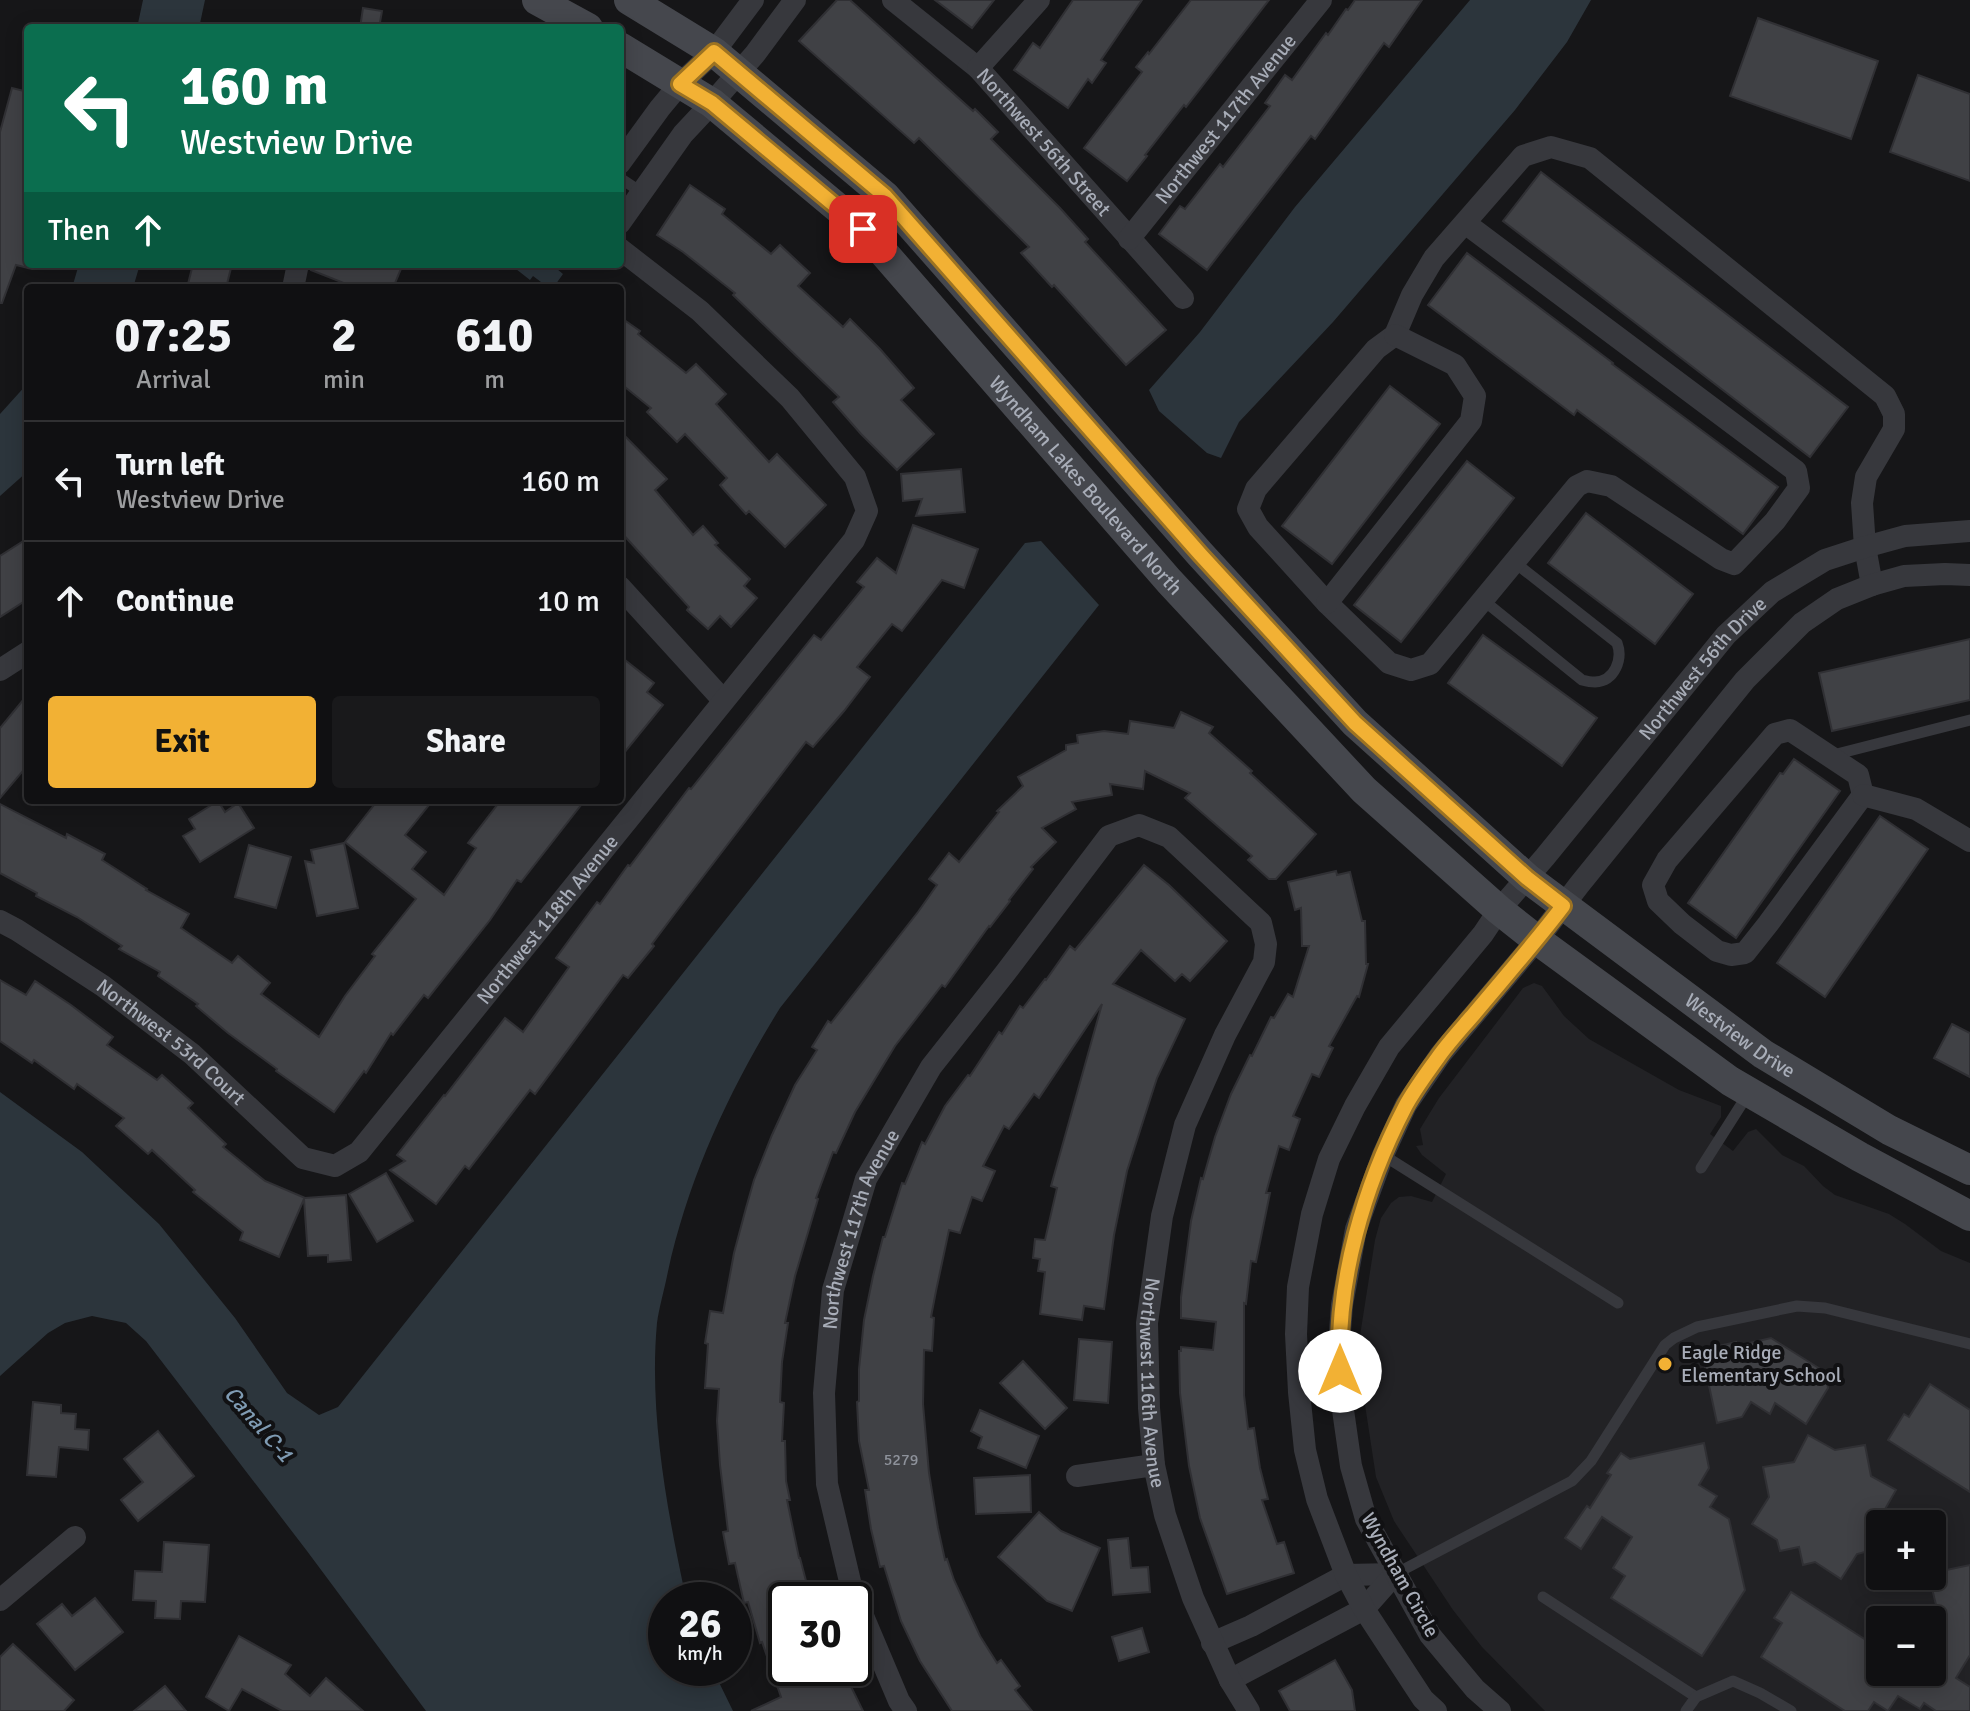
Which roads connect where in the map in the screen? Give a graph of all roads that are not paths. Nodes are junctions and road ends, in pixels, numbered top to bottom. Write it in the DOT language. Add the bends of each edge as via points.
graph roads {
  1 [pos="537,0"];
  2 [pos="629,0"];
  3 [pos="753,0"];
  4 [pos="795,0"];
  5 [pos="893,0"];
  6 [pos="1039,0"];
  7 [pos="1321,0"];
  8 [pos="581,24"];
  9 [pos="624,49"];
  10 [pos="714,52"];
  11 [pos="978,68"];
  12 [pos="738,73"];
  13 [pos="680,84"];
  14 [pos="712,103"];
  15 [pos="624,158"];
  16 [pos="624,181"];
  17 [pos="641,192"];
  18 [pos="624,217"];
  19 [pos="1465,223"];
  20 [pos="1129,239"];
  21 [pos="624,252"];
  22 [pos="1183,298"];
  23 [pos="1395,335"];
  24 [pos="1970,531"];
  25 [pos="1865,547"];
  26 [pos="1514,562"];
  27 [pos="1970,575"];
  28 [pos="1872,585"];
  29 [pos="624,591"];
  30 [pos="1483,600"];
  31 [pos="1327,603"];
  32 [pos="24,655"];
  33 [pos="0,670"];
  34 [pos="723,700"];
  35 [pos="1970,720"];
  36 [pos="1828,756"];
  37 [pos="1863,795"];
  38 [pos="1139,825"];
  39 [pos="1970,841"];
  40 [pos="1527,878"];
  41 [pos="1563,906"];
  42 [pos="1499,910"];
  43 [pos="0,921"];
  44 [pos="1537,940"];
  45 [pos="1749,1093"];
  46 [pos="1383,1155"];
  47 [pos="335,1166"];
  48 [pos="1701,1168"];
  49 [pos="1970,1170"];
  50 [pos="1970,1216"];
  51 [pos="1618,1303"];
  52 [pos="1970,1344"];
  53 [pos="1154,1465"];
  54 [pos="1077,1476"];
  55 [pos="75,1537"];
  56 [pos="1395,1574"];
  57 [pos="1346,1575"];
  58 [pos="1543,1597"];
  59 [pos="0,1600"];
  60 [pos="1364,1609"];
  61 [pos="1251,1626"];
  62 [pos="1212,1643"];
  63 [pos="1268,1660"];
  64 [pos="1230,1680"];
  65 [pos="1696,1697"];
  66 [pos="906,1711"];
  67 [pos="1249,1711"];
  68 [pos="1436,1711"];
  69 [pos="1500,1711"];
  70 [pos="1686,1711"];
  71 [pos="1791,1711"];
  1 -- 8 [label="street"];
  2 -- 10 [label="street, Wyndham Lakes Boulevard North"];
  3 -- 10 [label="street"];
  4 -- 12 [label="street"];
  5 -- 11 [label="street, Northwest 56th Street"];
  6 -- 11 [label="street"];
  7 -- 20 [label="street, Northwest 117th Avenue"];
  9 -- 13 [label="street, Wyndham Lakes Boulevard North"];
  10 -- 12 [label="street, Wyndham Lakes Boulevard North"];
  10 -- 13 [label="street"];
  11 -- 20 [label="street, Northwest 56th Street"];
  12 -- 14 [label="street"];
  12 -- 40 [label="street, Wyndham Lakes Boulevard North" via="885,196 1355,723"];
  13 -- 14 [label="street, Wyndham Lakes Boulevard North"];
  13 -- 15 [label="street"];
  14 -- 17 [label="street"];
  14 -- 42 [label="street, Wyndham Lakes Boulevard North" via="863,229 1169,581 1364,790"];
  16 -- 17 [label="lane"];
  17 -- 18 [label="street"];
  19 -- 23 [label="street" via="1434,258"];
  19 -- 25 [label="street" via="1523,156 1551,147 1590,158 1885,396 1894,429 1866,477"];
  19 -- 26 [label="street" via="1796,471 1799,488 1734,564 1611,486 1587,481 1577,486"];
  20 -- 22 [label="street, Northwest 56th Street"];
  21 -- 34 [label="street, Northwest 118th Avenue" via="700,311 790,398 855,477 867,511 854,540"];
  23 -- 31 [label="street" via="1376,349 1256,489 1248,509"];
  23 -- 31 [label="street" via="1455,365 1475,396 1471,421"];
  24 -- 25 [label="street, Northwest 56th Drive" via="1905,536"];
  25 -- 28 [label="street"];
  25 -- 40 [label="street, Northwest 56th Drive" via="1825,560 1772,592 1726,635"];
  26 -- 30 [label="street"];
  26 -- 30 [label="lane" via="1617,643 1618,665 1606,679 1582,680"];
  27 -- 28 [label="street, Northwest 56th Drive" via="1904,576"];
  28 -- 41 [label="street, Northwest 56th Drive" via="1837,599 1802,623 1745,680"];
  29 -- 34 [label="street"];
  30 -- 31 [label="street" via="1430,664 1411,670 1389,663"];
  32 -- 33 [label="street"];
  34 -- 47 [label="street, Northwest 118th Avenue" via="375,1133 359,1152"];
  35 -- 36 [label="lane"];
  36 -- 37 [label="street" via="1858,775"];
  36 -- 37 [label="street" via="1790,730 1775,734 1667,860 1653,885 1658,901 1717,951 1745,953"];
  37 -- 39 [label="street" via="1916,809"];
  38 -- 53 [label="street, Northwest 116th Avenue" via="1169,837 1261,923 1266,944 1264,962 1185,1125 1162,1216 1147,1323"];
  38 -- 66 [label="street, Northwest 117th Avenue" via="1109,836 931,1067 866,1179 833,1290 824,1393 827,1484 852,1590"];
  40 -- 41 [label="street, Westview Drive"];
  40 -- 42 [label="street, Northwest 56th Drive"];
  41 -- 44 [label="street, Wyndham Circle"];
  41 -- 49 [label="street, Westview Drive" via="1763,1054 1889,1130"];
  42 -- 44 [label="street, Wyndham Lakes Boulevard North"];
  42 -- 57 [label="street, Wyndham Circle" via="1389,1047 1329,1159 1309,1227 1296,1334 1305,1450"];
  43 -- 47 [label="street, Northwest 53rd Court" via="103,986 192,1054 303,1158"];
  44 -- 45 [label="street, Westview Drive"];
  44 -- 46 [label="street, Wyndham Circle" via="1441,1054 1406,1105"];
  45 -- 48 [label="lane"];
  45 -- 50 [label="street, Westview Drive"];
  46 -- 51 [label="lane"];
  46 -- 56 [label="street, Wyndham Circle" via="1356,1229 1339,1345 1351,1466 1366,1519"];
  52 -- 56 [label="lane" via="1825,1308 1797,1306 1697,1327 1665,1345 1591,1461 1572,1481"];
  53 -- 54 [label="street"];
  53 -- 62 [label="street, Northwest 116th Avenue" via="1172,1537"];
  55 -- 59 [label="street"];
  56 -- 57 [label="street"];
  56 -- 60 [label="street"];
  56 -- 69 [label="street, Wyndham Circle" via="1430,1635"];
  57 -- 60 [label="street, Wyndham Circle"];
  57 -- 61 [label="street"];
  58 -- 65 [label="lane"];
  60 -- 63 [label="street"];
  60 -- 68 [label="street, Wyndham Circle"];
  61 -- 62 [label="street"];
  61 -- 63 [label="street"];
  62 -- 64 [label="street, Northwest 116th Avenue"];
  63 -- 64 [label="street"];
  64 -- 67 [label="street, Northwest 116th Avenue"];
  65 -- 70 [label="lane"];
  65 -- 71 [label="lane" via="1733,1681"];
}
